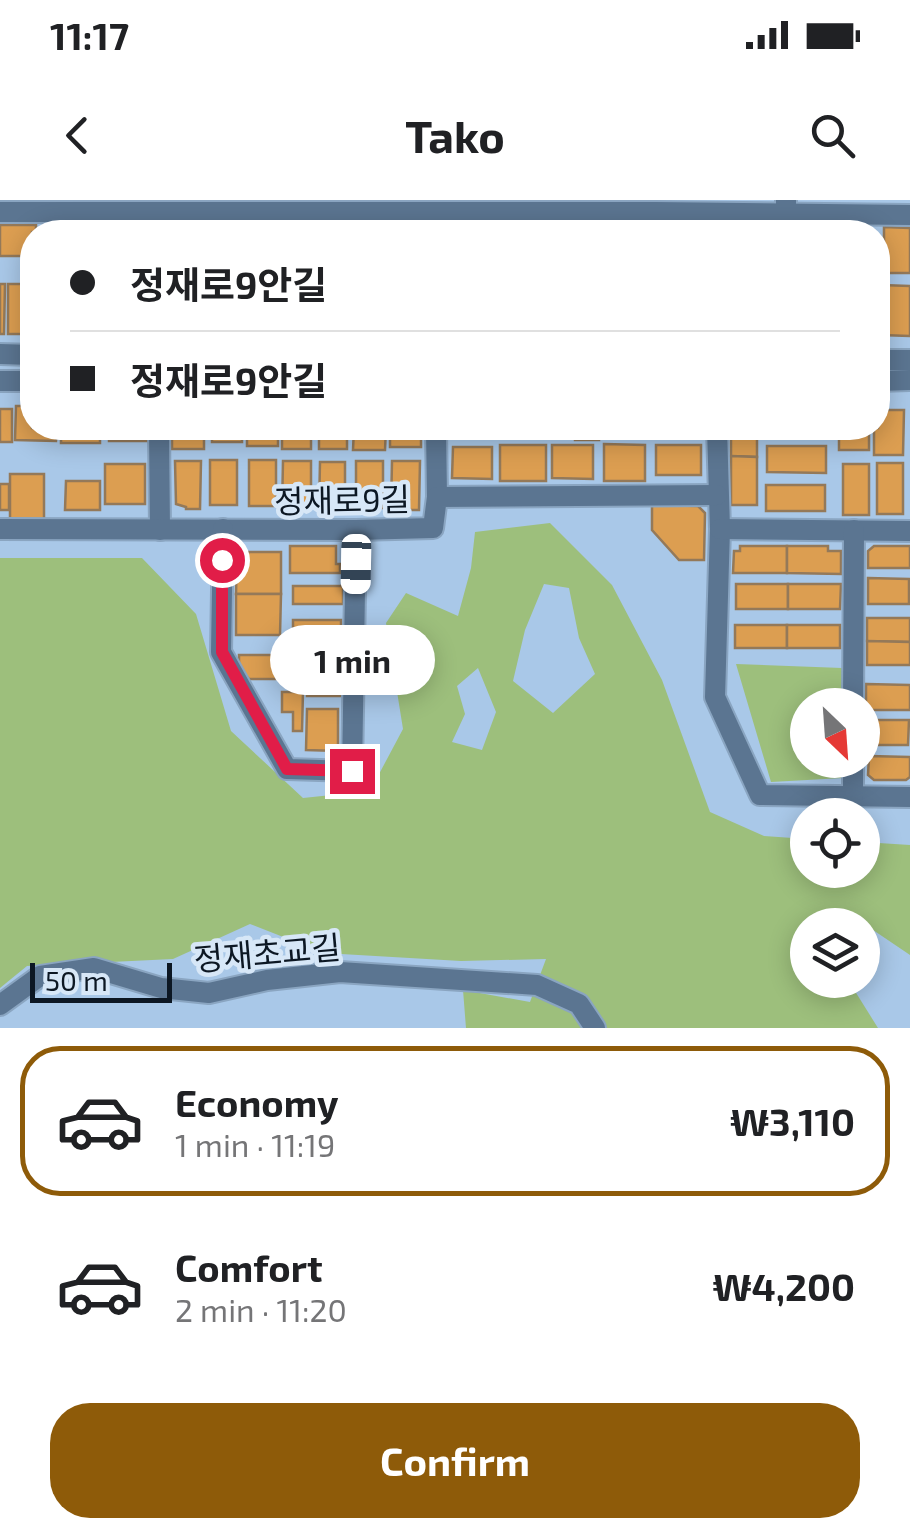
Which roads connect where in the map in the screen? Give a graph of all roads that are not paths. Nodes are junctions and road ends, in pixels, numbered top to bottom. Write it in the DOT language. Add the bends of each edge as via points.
graph roads {
  1 [pos="23,206"];
  2 [pos="302,206"];
  3 [pos="656,206"];
  4 [pos="546,207"];
  5 [pos="0,212"];
  6 [pos="910,214"];
  7 [pos="161,215"];
  8 [pos="436,215"];
  9 [pos="786,216"];
  10 [pos="160,440"];
  11 [pos="436,440"];
  12 [pos="717,440"];
  13 [pos="718,495"];
  14 [pos="437,496"];
  15 [pos="0,529"];
  16 [pos="223,529"];
  17 [pos="720,529"];
  18 [pos="160,530"];
  19 [pos="356,530"];
  20 [pos="854,530"];
  21 [pos="910,531"];
  22 [pos="853,688"];
  23 [pos="853,778"];
  24 [pos="853,796"];
  25 [pos="910,796"];
  26 [pos="0,1005"];
  27 [pos="595,1028"];
  1 -- 5 [label="street"];
  1 -- 7 [label="street"];
  2 -- 7 [label="street"];
  2 -- 8 [label="street"];
  3 -- 4 [label="street"];
  3 -- 9 [label="street"];
  4 -- 8 [label="street"];
  6 -- 9 [label="street"];
  10 -- 18 [label="street"];
  11 -- 14 [label="street"];
  12 -- 13 [label="street"];
  13 -- 14 [label="street, 정재로9길"];
  13 -- 17 [label="street"];
  14 -- 19 [label="street, 정재로9길" via="434,528"];
  15 -- 18 [label="street, 정재로9길"];
  16 -- 18 [label="street, 정재로9길"];
  16 -- 19 [label="street, 정재로9길"];
  16 -- 19 [label="street" via="222,652 287,769 352,771"];
  17 -- 20 [label="street"];
  17 -- 24 [label="street" via="715,697 760,795"];
  20 -- 21 [label="street"];
  20 -- 22 [label="street"];
  23 -- 24 [label="street"];
  24 -- 25 [label="street"];
  26 -- 27 [label="street, 정재초교길" via="40,976 94,968 161,988 209,993 340,972 537,985 579,1004"];
}
